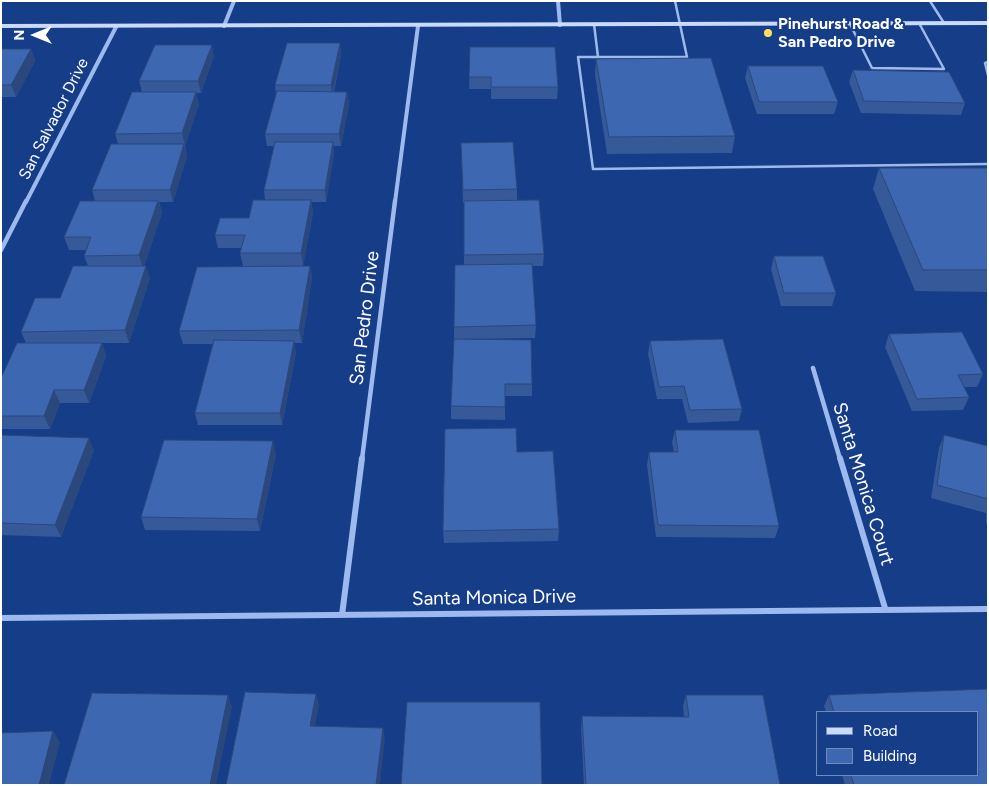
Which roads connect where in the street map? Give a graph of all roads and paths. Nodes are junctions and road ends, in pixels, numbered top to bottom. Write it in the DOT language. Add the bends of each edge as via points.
graph roads {
  1 [pos="234,1"];
  2 [pos="558,1"];
  3 [pos="675,1"];
  4 [pos="930,1"];
  5 [pos="919,23"];
  6 [pos="944,23"];
  7 [pos="988,23"];
  8 [pos="594,24"];
  9 [pos="681,24"];
  10 [pos="850,24"];
  11 [pos="560,25"];
  12 [pos="1,26"];
  13 [pos="116,26"];
  14 [pos="224,26"];
  15 [pos="418,26"];
  16 [pos="598,57"];
  17 [pos="988,62"];
  18 [pos="988,75"];
  19 [pos="988,164"];
  20 [pos="1,250"];
  21 [pos="813,368"];
  22 [pos="885,608"];
  23 [pos="988,609"];
  24 [pos="342,615"];
  25 [pos="1,618"];
  1 -- 14 [label="street"];
  2 -- 11 [label="street"];
  3 -- 9 [label="lane"];
  4 -- 6 [label="lane"];
  5 -- 6 [label="street"];
  5 -- 10 [label="street"];
  5 -- 10 [label="lane" via="944,69 872,68"];
  6 -- 7 [label="street"];
  8 -- 9 [label="street"];
  8 -- 11 [label="street"];
  8 -- 16 [label="lane"];
  9 -- 10 [label="street"];
  9 -- 16 [label="lane" via="687,57"];
  11 -- 15 [label="street"];
  12 -- 13 [label="street"];
  13 -- 14 [label="street"];
  13 -- 20 [label="street, San Salvador Drive"];
  14 -- 15 [label="street"];
  15 -- 24 [label="street, San Pedro Drive"];
  16 -- 19 [label="lane" via="578,57 593,169"];
  17 -- 18 [label="lane" via="985,63"];
  21 -- 22 [label="street, Santa Monica Court"];
  22 -- 23 [label="street, Santa Monica Drive"];
  22 -- 24 [label="street, Santa Monica Drive"];
  24 -- 25 [label="street, Santa Monica Drive"];
}
